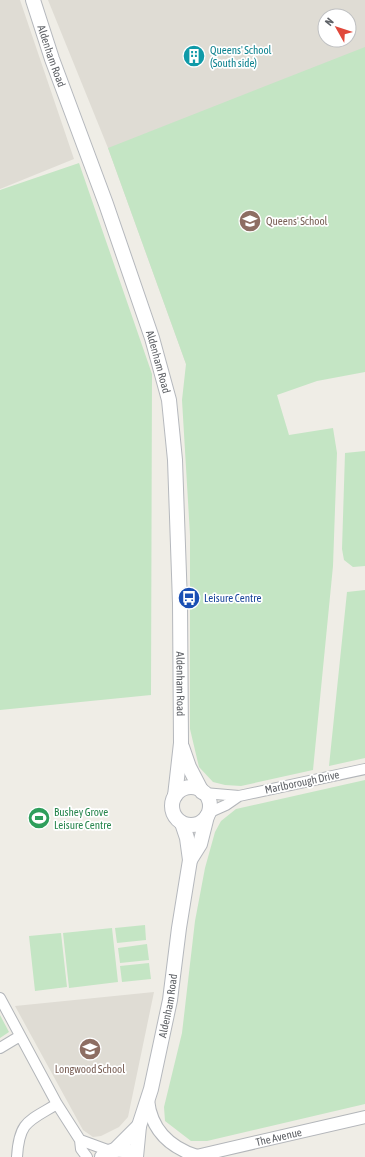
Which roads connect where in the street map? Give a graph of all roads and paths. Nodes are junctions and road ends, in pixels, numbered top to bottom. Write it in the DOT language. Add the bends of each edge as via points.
graph roads {
  1 [pos="33,0"];
  2 [pos="181,743"];
  3 [pos="365,769"];
  4 [pos="203,793"];
  5 [pos="175,796"];
  6 [pos="239,796"];
  7 [pos="207,814"];
  8 [pos="182,823"];
  9 [pos="190,860"];
  10 [pos="0,998"];
  11 [pos="20,1036"];
  12 [pos="0,1048"];
  13 [pos="148,1100"];
  14 [pos="57,1104"];
  15 [pos="365,1117"];
  16 [pos="139,1126"];
  17 [pos="80,1140"];
  18 [pos="109,1153"];
  19 [pos="194,1156"];
  20 [pos="17,1157"];
  21 [pos="87,1157"];
  22 [pos="136,1157"];
  1 -- 2 [label="main road, Aldenham Road" via="106,204 167,391 177,500"];
  2 -- 4 [label="main road, Aldenham Road" via="189,767"];
  2 -- 5 [label="main road, Aldenham Road"];
  3 -- 6 [label="street, Marlborough Drive"];
  4 -- 5 [label="main road" via="194,788 186,788"];
  4 -- 6 [label="street, Marlborough Drive"];
  4 -- 7 [label="main road" via="209,802"];
  5 -- 8 [label="main road" via="172,810"];
  6 -- 7 [label="street, Marlborough Drive"];
  7 -- 8 [label="main road" via="199,823"];
  7 -- 9 [label="main road, Aldenham Road" via="200,844"];
  8 -- 9 [label="main road, Aldenham Road"];
  9 -- 13 [label="main road, Aldenham Road" via="170,1000"];
  10 -- 11 [label="street"];
  11 -- 12 [label="street"];
  11 -- 14 [label="street"];
  13 -- 16 [label="main road, Aldenham Road"];
  13 -- 19 [label="street" via="152,1121 162,1136"];
  14 -- 17 [label="street"];
  14 -- 20 [label="street" via="28,1121 23,1127 18,1141"];
  15 -- 19 [label="street, The Avenue"];
  16 -- 18 [label="main road, Aldenham Road"];
  16 -- 22 [label="main road, Aldenham Road"];
  17 -- 18 [label="street"];
  17 -- 21 [label="street" via="81,1149"];
  18 -- 22 [label="main road" via="126,1151"];
}
